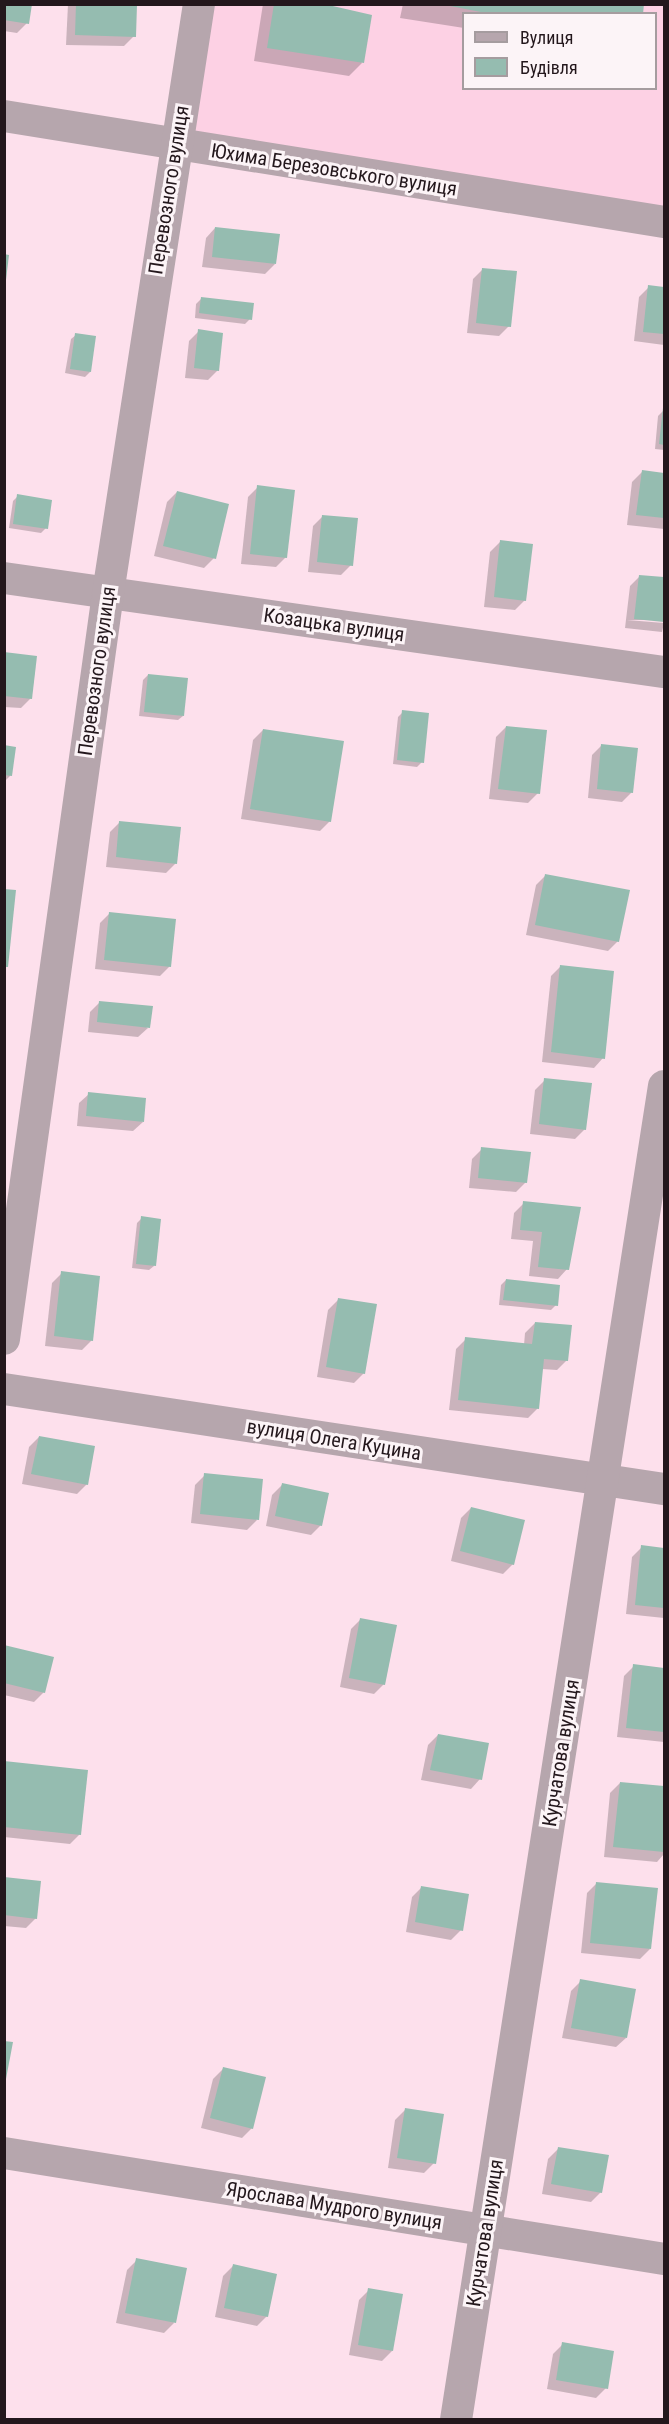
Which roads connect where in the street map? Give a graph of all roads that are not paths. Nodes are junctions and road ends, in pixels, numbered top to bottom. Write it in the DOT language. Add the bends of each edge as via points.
graph roads {
  1 [pos="198,4"];
  2 [pos="4,116"];
  3 [pos="176,145"];
  4 [pos="664,222"];
  5 [pos="4,578"];
  6 [pos="108,593"];
  7 [pos="664,672"];
  8 [pos="664,1086"];
  9 [pos="4,1339"];
  10 [pos="4,1389"];
  11 [pos="604,1481"];
  12 [pos="664,1489"];
  13 [pos="4,2153"];
  14 [pos="486,2230"];
  15 [pos="664,2259"];
  16 [pos="456,2420"];
  1 -- 3 [label="street, Перевозного вулиця"];
  2 -- 3 [label="street, Юхима Березовського вулиця"];
  3 -- 4 [label="street, Юхима Березовського вулиця"];
  3 -- 6 [label="street, Перевозного вулиця"];
  5 -- 6 [label="street, Козацька вулиця"];
  6 -- 7 [label="street, Козацька вулиця"];
  6 -- 9 [label="street, Перевозного вулиця"];
  8 -- 11 [label="street, Курчатова вулиця"];
  10 -- 11 [label="street, вулиця Олега Куцина"];
  11 -- 12 [label="street, вулиця Олега Куцина"];
  11 -- 14 [label="street, Курчатова вулиця"];
  13 -- 14 [label="street, Ярослава Мудрого вулиця"];
  14 -- 15 [label="street, Ярослава Мудрого вулиця"];
  14 -- 16 [label="street, Курчатова вулиця"];
}
